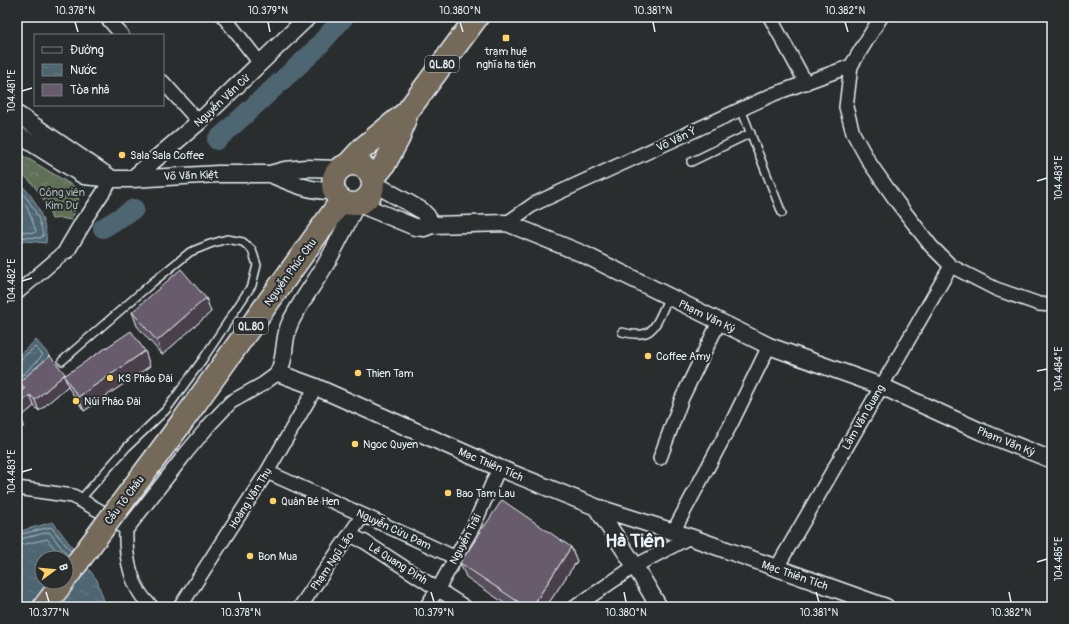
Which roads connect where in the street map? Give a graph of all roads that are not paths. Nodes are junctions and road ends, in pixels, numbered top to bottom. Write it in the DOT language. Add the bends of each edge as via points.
graph roads {
  1 [pos="106,17"];
  2 [pos="224,17"];
  3 [pos="308,17"];
  4 [pos="477,17"];
  5 [pos="881,17"];
  6 [pos="771,19"];
  7 [pos="121,34"];
  8 [pos="260,63"];
  9 [pos="851,66"];
  10 [pos="164,83"];
  11 [pos="806,83"];
  12 [pos="741,109"];
  13 [pos="407,112"];
  14 [pos="17,114"];
  15 [pos="199,122"];
  16 [pos="17,134"];
  17 [pos="751,134"];
  18 [pos="691,162"];
  19 [pos="344,166"];
  20 [pos="270,174"];
  21 [pos="112,179"];
  22 [pos="132,179"];
  23 [pos="373,181"];
  24 [pos="348,200"];
  25 [pos="782,213"];
  26 [pos="84,221"];
  27 [pos="507,223"];
  28 [pos="432,225"];
  29 [pos="67,250"];
  30 [pos="950,266"];
  31 [pos="17,293"];
  32 [pos="669,297"];
  33 [pos="1052,305"];
  34 [pos="719,322"];
  35 [pos="622,332"];
  36 [pos="769,346"];
  37 [pos="62,361"];
  38 [pos="278,374"];
  39 [pos="881,386"];
  40 [pos="316,387"];
  41 [pos="192,391"];
  42 [pos="182,422"];
  43 [pos="660,458"];
  44 [pos="1052,460"];
  45 [pos="499,468"];
  46 [pos="267,472"];
  47 [pos="17,488"];
  48 [pos="80,500"];
  49 [pos="596,508"];
  50 [pos="363,514"];
  51 [pos="126,530"];
  52 [pos="673,532"];
  53 [pos="350,535"];
  54 [pos="690,537"];
  55 [pos="456,558"];
  56 [pos="635,566"];
  57 [pos="74,567"];
  58 [pos="776,569"];
  59 [pos="438,588"];
  60 [pos="57,590"];
  61 [pos="44,607"];
  62 [pos="152,607"];
  63 [pos="180,607"];
  64 [pos="300,607"];
  65 [pos="426,607"];
  66 [pos="465,607"];
  67 [pos="575,607"];
  68 [pos="659,607"];
  69 [pos="886,607"];
  1 -- 7 [label="street"];
  2 -- 8 [label="street"];
  3 -- 8 [label="street, Nguyễn Văn Cừ"];
  4 -- 13 [label="highway, QL.80"];
  5 -- 9 [label="street"];
  6 -- 11 [label="street"];
  8 -- 15 [label="street, Nguyễn Văn Cừ"];
  9 -- 11 [label="street, Võ Văn Ý"];
  9 -- 30 [label="street" via="846,107 853,133 869,162 897,202"];
  10 -- 15 [label="street"];
  11 -- 12 [label="street, Võ Văn Ý"];
  12 -- 17 [label="lane"];
  12 -- 27 [label="street, Võ Văn Ý" via="534,204"];
  13 -- 19 [label="highway"];
  13 -- 23 [label="highway, QL.80" via="399,137"];
  14 -- 21 [label="street"];
  15 -- 22 [label="street, Nguyễn Văn Cừ"];
  16 -- 21 [label="street, Võ Văn Kiệt" via="84,176"];
  17 -- 18 [label="lane"];
  17 -- 25 [label="lane"];
  19 -- 20 [label="street, Võ Văn Kiệt" via="285,170"];
  19 -- 23 [label="highway" via="361,165"];
  19 -- 24 [label="highway" via="333,180"];
  20 -- 22 [label="street, Võ Văn Kiệt"];
  20 -- 24 [label="street, Võ Văn Kiệt"];
  21 -- 22 [label="street, Võ Văn Kiệt"];
  21 -- 26 [label="street"];
  23 -- 24 [label="highway" via="373,190 365,201"];
  23 -- 28 [label="street" via="421,210"];
  24 -- 28 [label="street, Phạm Văn Ký" via="415,227 424,228"];
  24 -- 38 [label="street" via="337,244 289,325 283,364"];
  24 -- 41 [label="highway, Nguyễn Phúc Chu / QL.80"];
  26 -- 29 [label="street"];
  27 -- 28 [label="street, Phạm Văn Ký"];
  27 -- 32 [label="street, Phạm Văn Ký" via="583,254"];
  29 -- 31 [label="street"];
  30 -- 33 [label="street" via="996,290 1039,304"];
  30 -- 39 [label="street, Lâm Văn Quang"];
  32 -- 34 [label="street, Phạm Văn Ký"];
  32 -- 35 [label="lane" via="652,330 645,335 634,336"];
  34 -- 36 [label="street, Phạm Văn Ký"];
  34 -- 43 [label="street" via="682,398"];
  36 -- 39 [label="street, Phạm Văn Ký"];
  36 -- 52 [label="street" via="731,424"];
  37 -- 41 [label="lane" via="190,252 227,239 243,242 252,250 256,265 252,285 203,359"];
  38 -- 40 [label="street, Mạc Thiên Tích"];
  38 -- 51 [label="street" via="231,402 211,423"];
  39 -- 44 [label="street, Phạm Văn Ký" via="982,432"];
  39 -- 58 [label="street, Lâm Văn Quang"];
  40 -- 45 [label="street, Mạc Thiên Tích"];
  40 -- 46 [label="street, Hoàng Văn Thụ"];
  41 -- 42 [label="highway, Nguyễn Phúc Chu / QL.80"];
  41 -- 48 [label="lane" via="166,410 127,447"];
  42 -- 57 [label="highway, Cầu Tô Châu / QL.80, bridge"];
  45 -- 49 [label="street, Mạc Thiên Tích"];
  45 -- 55 [label="street, Nguyễn Trãi" via="474,525"];
  46 -- 50 [label="street, Nguyễn Cửu Đam"];
  46 -- 63 [label="street, Hoàng Văn Thụ"];
  47 -- 48 [label="street" via="73,496"];
  48 -- 51 [label="street" via="116,520"];
  49 -- 52 [label="street, Mạc Thiên Tích"];
  49 -- 56 [label="street"];
  50 -- 53 [label="street, Phạm Ngũ Lão"];
  50 -- 55 [label="street, Nguyễn Cửu Đam"];
  51 -- 62 [label="street" via="126,543 135,585 144,600"];
  52 -- 54 [label="street, Mạc Thiên Tích"];
  53 -- 59 [label="street, Lê Quang Định"];
  53 -- 64 [label="street, Phạm Ngũ Lão"];
  54 -- 56 [label="street"];
  54 -- 58 [label="street, Mạc Thiên Tích"];
  55 -- 59 [label="street, Nguyễn Trãi"];
  56 -- 67 [label="street"];
  56 -- 68 [label="street"];
  58 -- 69 [label="street, Mạc Thiên Tích"];
  59 -- 65 [label="street, Nguyễn Trãi"];
  59 -- 66 [label="street, Lê Quang Định"];
  60 -- 61 [label="highway"];
}
